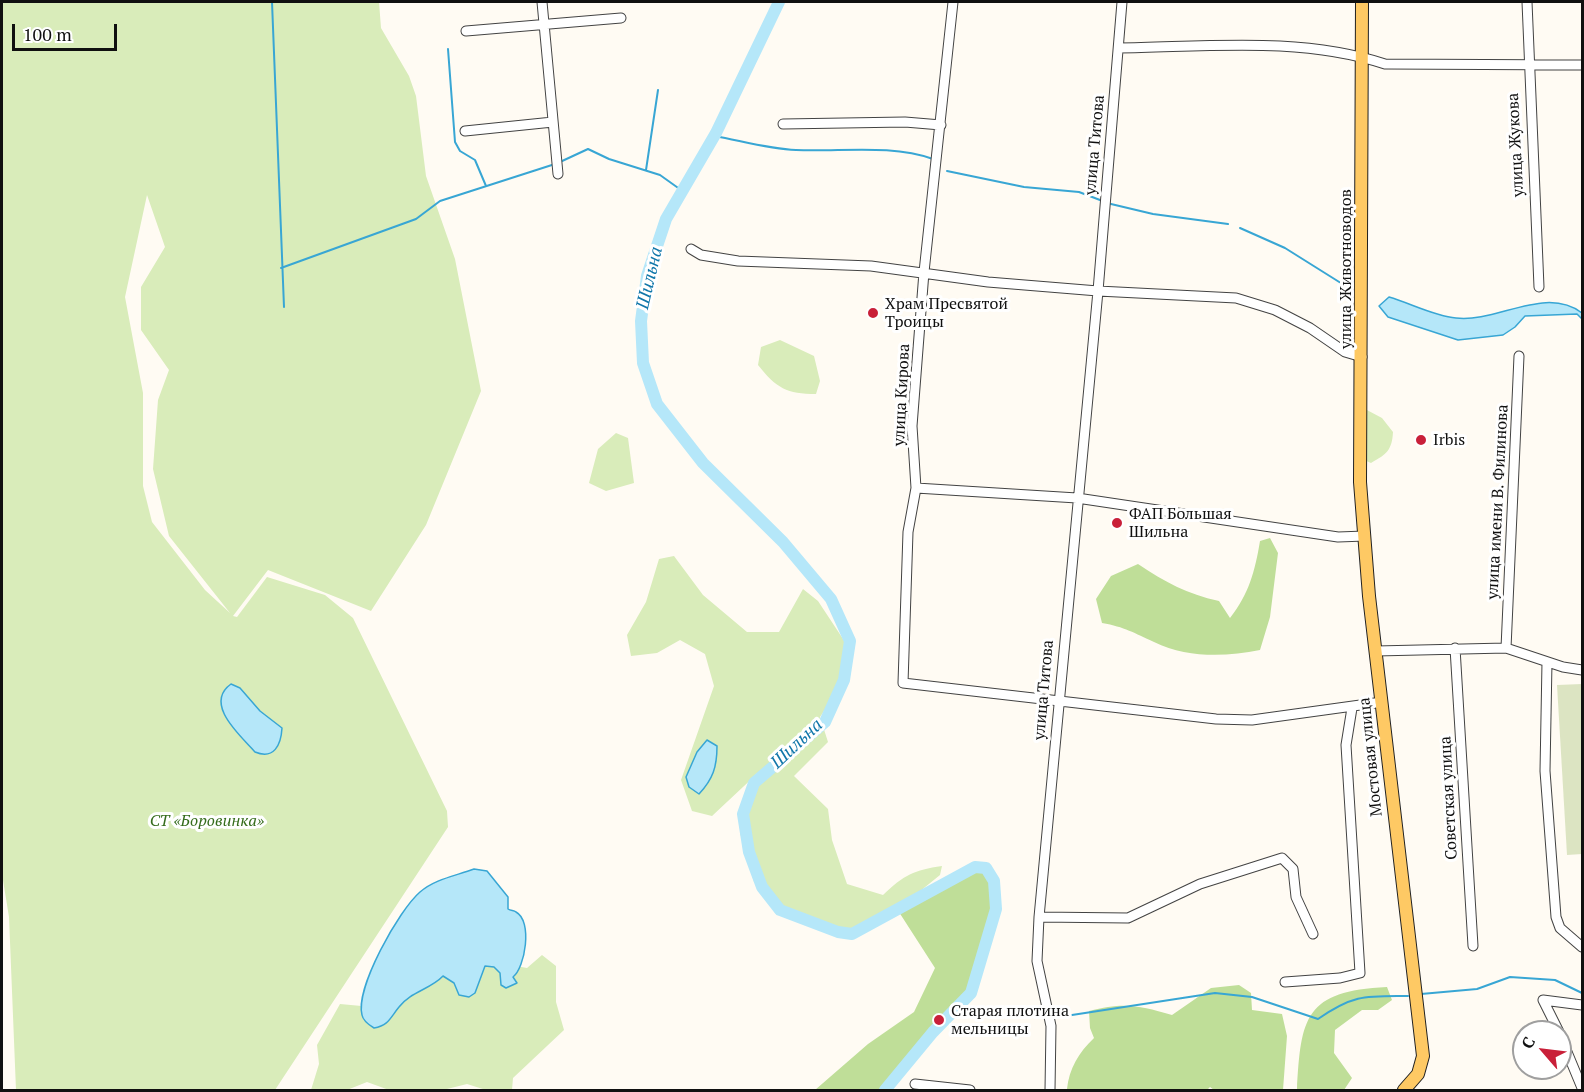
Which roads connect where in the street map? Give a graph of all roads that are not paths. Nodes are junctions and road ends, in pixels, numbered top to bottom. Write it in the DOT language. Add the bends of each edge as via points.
graph roads {
  1 [pos="542,2"];
  2 [pos="953,2"];
  3 [pos="1122,2"];
  4 [pos="1362,2"];
  5 [pos="1527,2"];
  6 [pos="621,18"];
  7 [pos="544,23"];
  8 [pos="466,32"];
  9 [pos="1119,48"];
  10 [pos="1362,56"];
  11 [pos="1527,65"];
  12 [pos="1582,65"];
  13 [pos="553,122"];
  14 [pos="783,124"];
  15 [pos="941,125"];
  16 [pos="465,131"];
  17 [pos="558,174"];
  18 [pos="691,249"];
  19 [pos="924,272"];
  20 [pos="1539,287"];
  21 [pos="1098,291"];
  22 [pos="1520,356"];
  23 [pos="1362,357"];
  24 [pos="916,488"];
  25 [pos="1077,498"];
  26 [pos="1365,536"];
  27 [pos="1455,648"];
  28 [pos="1506,648"];
  29 [pos="1376,651"];
  30 [pos="1547,663"];
  31 [pos="1582,670"];
  32 [pos="1059,701"];
  33 [pos="1382,702"];
  34 [pos="1352,708"];
  35 [pos="1039,918"];
  36 [pos="1313,934"];
  37 [pos="1473,946"];
  38 [pos="1582,947"];
  39 [pos="1285,982"];
  40 [pos="1582,1005"];
  41 [pos="1553,1020"];
  42 [pos="1572,1064"];
  43 [pos="915,1084"];
  44 [pos="1582,1088"];
  45 [pos="939,1089"];
  46 [pos="970,1090"];
  47 [pos="1050,1090"];
  48 [pos="1404,1090"];
  1 -- 7 [label="street"];
  2 -- 15 [label="street, улица Кирова"];
  3 -- 9 [label="street, улица Титова"];
  4 -- 10 [label="main road, улица Животноводов"];
  5 -- 11 [label="street, улица Жукова"];
  6 -- 7 [label="street"];
  7 -- 8 [label="street"];
  7 -- 13 [label="street"];
  9 -- 10 [label="street" via="1287,46"];
  9 -- 21 [label="street, улица Титова"];
  10 -- 11 [label="street" via="1385,64"];
  10 -- 23 [label="main road, улица Животноводов"];
  11 -- 12 [label="street"];
  11 -- 20 [label="street, улица Жукова"];
  13 -- 16 [label="street"];
  13 -- 17 [label="street"];
  14 -- 15 [label="street"];
  15 -- 19 [label="street, улица Кирова"];
  18 -- 19 [label="street" via="701,255 738,261"];
  19 -- 21 [label="street"];
  19 -- 24 [label="street, улица Кирова" via="912,426"];
  21 -- 23 [label="street" via="1236,298 1275,310 1345,352"];
  21 -- 25 [label="street, улица Титова"];
  22 -- 28 [label="street, улица имени В. Филинова"];
  23 -- 26 [label="main road, улица Животноводов" via="1360,483"];
  24 -- 25 [label="street"];
  24 -- 32 [label="street, улица Кирова" via="908,532 903,683"];
  25 -- 26 [label="street" via="1338,537"];
  25 -- 32 [label="street, улица Титова"];
  26 -- 29 [label="main road, Мостовая улица"];
  27 -- 28 [label="street"];
  27 -- 29 [label="street"];
  27 -- 37 [label="street, Советская улица"];
  28 -- 30 [label="street"];
  29 -- 33 [label="main road, Мостовая улица"];
  30 -- 31 [label="street"];
  30 -- 38 [label="street" via="1545,771 1556,917 1560,928"];
  32 -- 34 [label="street" via="1252,720"];
  32 -- 35 [label="street, улица Титова"];
  33 -- 34 [label="street"];
  33 -- 48 [label="main road, Мостовая улица" via="1423,1056 1418,1074"];
  34 -- 39 [label="street, Мостовая улица" via="1346,745 1360,973"];
  35 -- 36 [label="street" via="1128,918 1200,884 1282,858 1293,869 1296,897"];
  35 -- 47 [label="street, улица Титова" via="1037,961 1051,1026"];
  40 -- 41 [label="street" via="1543,1000"];
  42 -- 44 [label="street"];
  43 -- 45 [label="street"];
  45 -- 46 [label="street"];
}
